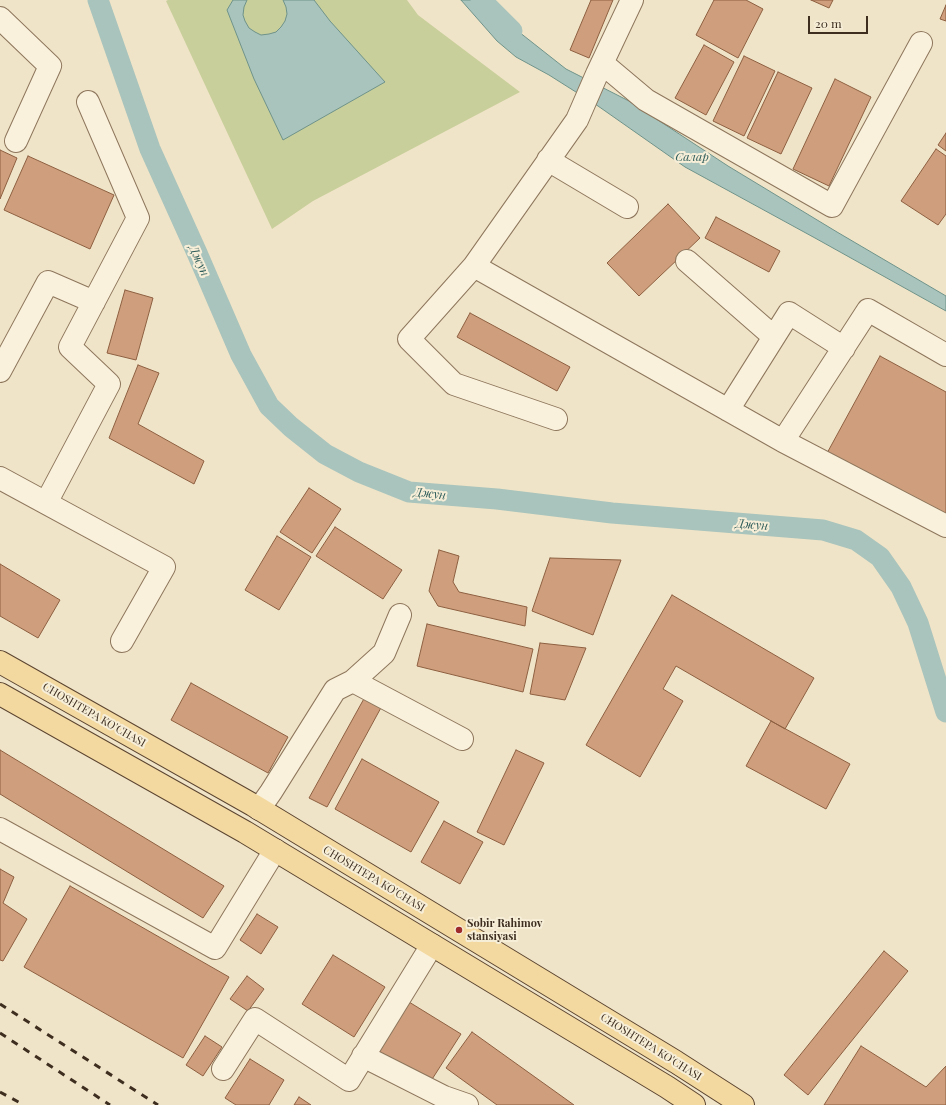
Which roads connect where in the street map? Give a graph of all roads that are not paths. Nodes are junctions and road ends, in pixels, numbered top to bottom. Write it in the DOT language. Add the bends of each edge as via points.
graph roads {
  1 [pos="632,0"];
  2 [pos="0,18"];
  3 [pos="921,43"];
  4 [pos="600,68"];
  5 [pos="88,102"];
  6 [pos="16,141"];
  7 [pos="548,160"];
  8 [pos="627,207"];
  9 [pos="687,261"];
  10 [pos="474,266"];
  11 [pos="94,302"];
  12 [pos="774,337"];
  13 [pos="844,348"];
  14 [pos="946,355"];
  15 [pos="0,371"];
  16 [pos="728,410"];
  17 [pos="556,419"];
  18 [pos="783,441"];
  19 [pos="0,478"];
  20 [pos="46,503"];
  21 [pos="946,526"];
  22 [pos="400,615"];
  23 [pos="122,641"];
  24 [pos="0,662"];
  25 [pos="352,681"];
  26 [pos="0,694"];
  27 [pos="462,739"];
  28 [pos="260,809"];
  29 [pos="0,829"];
  30 [pos="275,850"];
  31 [pos="432,945"];
  32 [pos="363,1056"];
  33 [pos="223,1069"];
  34 [pos="468,1105"];
  35 [pos="694,1105"];
  36 [pos="743,1105"];
  1 -- 4 [label="street"];
  2 -- 6 [label="street" via="50,66"];
  3 -- 4 [label="street" via="832,206 646,100"];
  4 -- 7 [label="street" via="577,120"];
  5 -- 11 [label="street" via="138,218"];
  7 -- 8 [label="street"];
  7 -- 10 [label="street"];
  9 -- 12 [label="street"];
  10 -- 16 [label="street"];
  10 -- 17 [label="street" via="409,339 454,384"];
  11 -- 15 [label="street" via="48,282"];
  11 -- 20 [label="street" via="70,347 109,384"];
  12 -- 13 [label="street" via="789,313"];
  12 -- 16 [label="street"];
  13 -- 14 [label="street" via="868,310"];
  13 -- 18 [label="street"];
  16 -- 18 [label="street"];
  18 -- 21 [label="street"];
  19 -- 20 [label="street"];
  20 -- 23 [label="street" via="164,568"];
  22 -- 25 [label="street" via="384,654"];
  24 -- 28 [label="main road, CHOSHTEPA KO'CHASI"];
  25 -- 27 [label="street"];
  25 -- 28 [label="street" via="335,690"];
  26 -- 30 [label="main road"];
  28 -- 36 [label="main road, CHOSHTEPA KO'CHASI"];
  29 -- 30 [label="street" via="215,948"];
  30 -- 31 [label="main road"];
  31 -- 32 [label="street"];
  31 -- 35 [label="main road"];
  32 -- 33 [label="street" via="349,1080 255,1019"];
  32 -- 34 [label="street" via="444,1097"];
}
